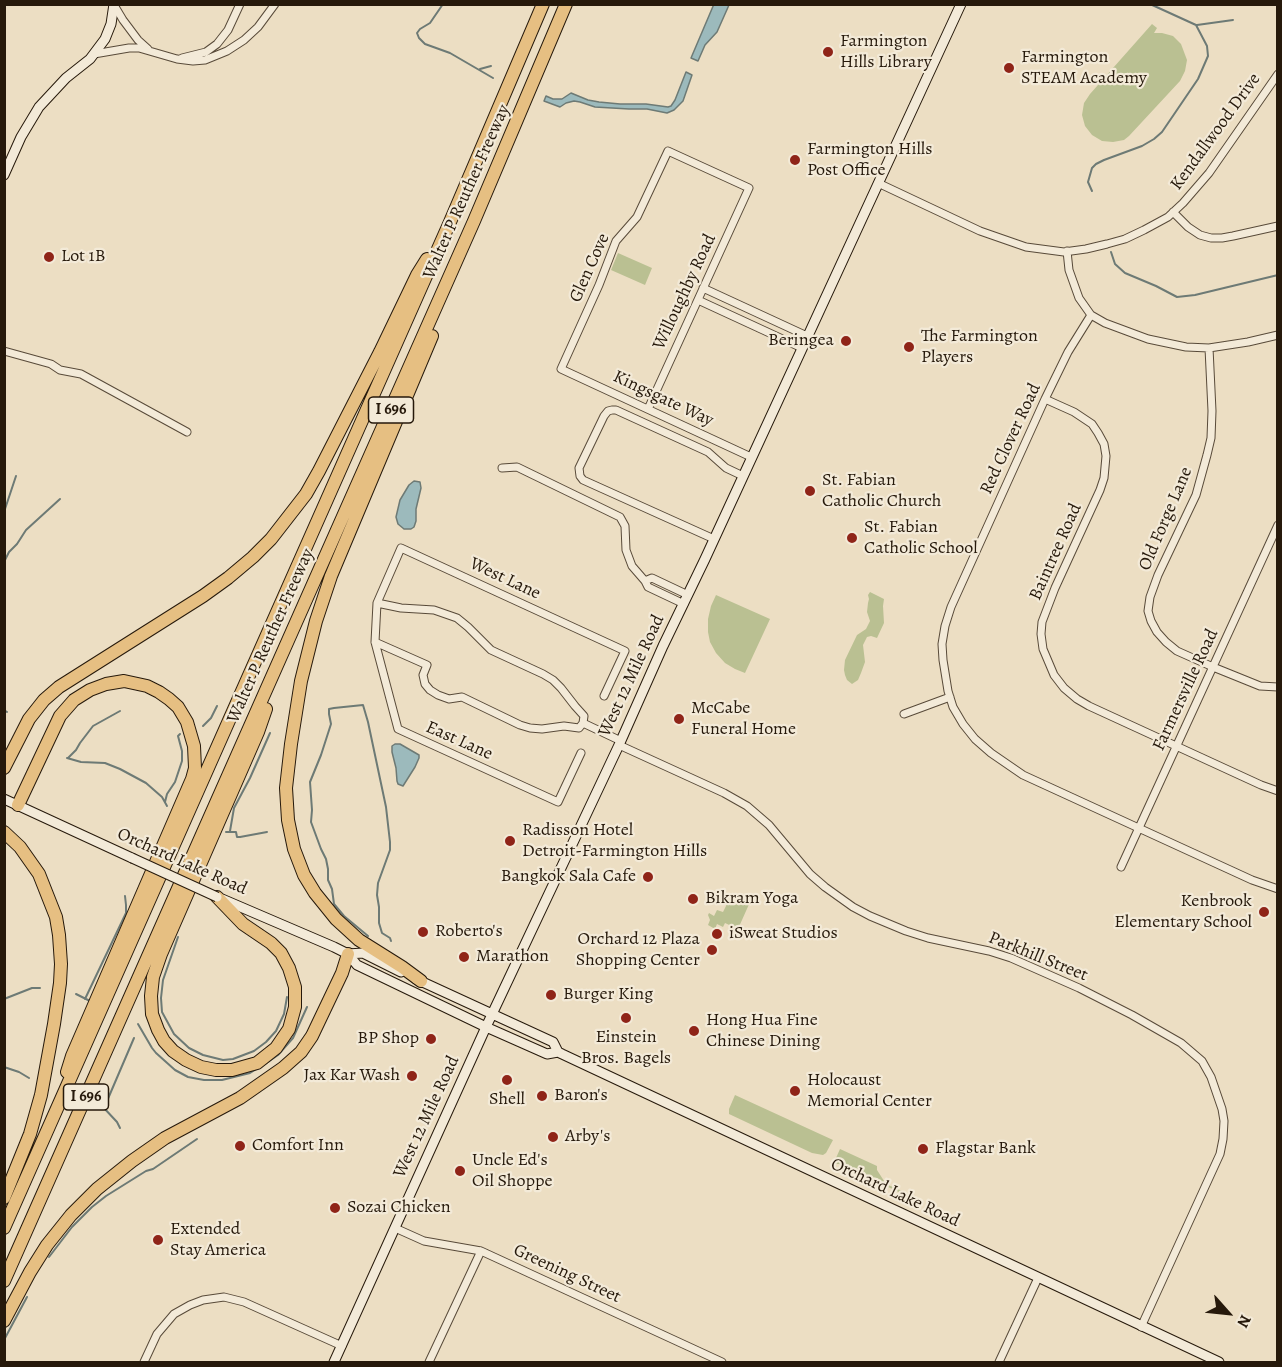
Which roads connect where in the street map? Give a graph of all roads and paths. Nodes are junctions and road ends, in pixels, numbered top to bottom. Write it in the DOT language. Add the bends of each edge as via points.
graph roads {
  1 [pos="240,4"];
  2 [pos="275,4"];
  3 [pos="543,4"];
  4 [pos="566,4"];
  5 [pos="961,4"];
  6 [pos="114,5"];
  7 [pos="150,51"];
  8 [pos="94,54"];
  9 [pos="177,59"];
  10 [pos="1278,74"];
  11 [pos="4,175"];
  12 [pos="878,183"];
  13 [pos="749,188"];
  14 [pos="1173,212"];
  15 [pos="474,221"];
  16 [pos="450,222"];
  17 [pos="1278,226"];
  18 [pos="1067,251"];
  19 [pos="704,288"];
  20 [pos="698,300"];
  21 [pos="1091,315"];
  22 [pos="1278,335"];
  23 [pos="807,336"];
  24 [pos="802,348"];
  25 [pos="1209,348"];
  26 [pos="4,351"];
  27 [pos="561,369"];
  28 [pos="1045,399"];
  29 [pos="648,409"];
  30 [pos="187,432"];
  31 [pos="751,457"];
  32 [pos="502,468"];
  33 [pos="743,476"];
  34 [pos="1278,525"];
  35 [pos="714,539"];
  36 [pos="686,600"];
  37 [pos="377,603"];
  38 [pos="376,623"];
  39 [pos="290,636"];
  40 [pos="375,642"];
  41 [pos="1213,668"];
  42 [pos="1278,687"];
  43 [pos="604,696"];
  44 [pos="950,697"];
  45 [pos="904,714"];
  46 [pos="583,723"];
  47 [pos="620,742"];
  48 [pos="1176,747"];
  49 [pos="581,753"];
  50 [pos="4,768"];
  51 [pos="1278,791"];
  52 [pos="4,799"];
  53 [pos="18,805"];
  54 [pos="1139,828"];
  55 [pos="4,832"];
  56 [pos="1121,867"];
  57 [pos="1278,889"];
  58 [pos="217,897"];
  59 [pos="348,954"];
  60 [pos="421,981"];
  61 [pos="493,1015"];
  62 [pos="486,1027"];
  63 [pos="558,1052"];
  64 [pos="54,1117"];
  65 [pos="4,1198"];
  66 [pos="4,1228"];
  67 [pos="395,1228"];
  68 [pos="482,1251"];
  69 [pos="1038,1278"];
  70 [pos="4,1281"];
  71 [pos="4,1321"];
  72 [pos="1141,1327"];
  73 [pos="342,1346"];
  74 [pos="144,1362"];
  75 [pos="334,1362"];
  76 [pos="429,1362"];
  77 [pos="722,1362"];
  78 [pos="999,1362"];
  79 [pos="1219,1362"];
  1 -- 9 [label="street" via="228,30 212,49"];
  2 -- 9 [label="street" via="253,32 227,51 198,61"];
  3 -- 16 [label="highway, Walter P Reuther Freeway / I 696"];
  4 -- 15 [label="highway, Walter P Reuther Freeway / I 696"];
  5 -- 12 [label="main road, West 12 Mile Road"];
  6 -- 7 [label="street"];
  6 -- 8 [label="main road" via="108,32"];
  7 -- 8 [label="street" via="129,48"];
  7 -- 9 [label="street"];
  8 -- 11 [label="main road" via="39,106"];
  10 -- 14 [label="street, Kendallwood Drive" via="1209,173"];
  12 -- 18 [label="street, Kendallwood Drive" via="1004,241"];
  12 -- 23 [label="main road, West 12 Mile Road"];
  13 -- 19 [label="street, Willoughby Road"];
  13 -- 27 [label="street, Glen Cove" via="668,151 637,217 616,241"];
  14 -- 17 [label="street" via="1188,227 1211,238"];
  14 -- 18 [label="street, Kendallwood Drive" via="1125,239"];
  15 -- 39 [label="highway, Walter P Reuther Freeway / I 696"];
  15 -- 60 [label="highway" via="426,352 318,613 301,681 286,788 294,849 315,893 359,940"];
  16 -- 50 [label="highway" via="417,275 320,471 288,519 228,578 44,700 29,719"];
  16 -- 64 [label="highway, Walter P Reuther Freeway / I 696"];
  18 -- 21 [label="street" via="1073,284"];
  19 -- 20 [label="street, Willoughby Road"];
  19 -- 23 [label="street"];
  20 -- 24 [label="street"];
  20 -- 29 [label="street, Willoughby Road"];
  21 -- 25 [label="street" via="1148,339"];
  21 -- 28 [label="street, Red Clover Road"];
  22 -- 25 [label="street"];
  23 -- 24 [label="main road, West 12 Mile Road"];
  24 -- 31 [label="main road, West 12 Mile Road"];
  25 -- 41 [label="street, Old Forge Lane" via="1211,438 1196,495 1158,575 1148,611 1150,621 1166,642"];
  26 -- 30 [label="street" via="81,374"];
  27 -- 29 [label="street, Kingsgate Way"];
  28 -- 44 [label="street, Red Clover Road" via="951,607 942,644"];
  28 -- 48 [label="street, Baintree Road" via="1092,424 1106,456 1100,490 1042,622 1042,650 1054,675 1077,699"];
  29 -- 31 [label="street, Kingsgate Way"];
  31 -- 33 [label="main road, West 12 Mile Road"];
  32 -- 36 [label="street" via="517,467 620,517 625,526 628,559 648,587"];
  33 -- 35 [label="main road, West 12 Mile Road"];
  33 -- 35 [label="street" via="726,468 708,452 616,410 604,416 579,468 583,480"];
  34 -- 41 [label="street, Farmersville Road"];
  35 -- 36 [label="main road, West 12 Mile Road"];
  36 -- 47 [label="main road, West 12 Mile Road"];
  37 -- 38 [label="street, West Lane"];
  37 -- 43 [label="street, West Lane" via="400,548 625,651"];
  37 -- 46 [label="street" via="434,610 457,618 491,650 553,681 584,716"];
  38 -- 40 [label="street, East Lane"];
  39 -- 58 [label="highway" via="258,732 153,977 152,1014 173,1051 201,1067 232,1070 257,1063 276,1048 289,1029 295,987 281,953 243,924"];
  39 -- 70 [label="highway, Walter P Reuther Freeway / I 696"];
  40 -- 46 [label="street" via="427,666 425,684 438,695 449,699 462,697 530,728 579,728"];
  40 -- 49 [label="street, East Lane" via="398,729 558,802"];
  41 -- 42 [label="street, Old Forge Lane" via="1260,686"];
  41 -- 48 [label="street, Farmersville Road"];
  44 -- 45 [label="street"];
  44 -- 54 [label="street, Red Clover Road" via="975,739 1006,764"];
  46 -- 47 [label="street, Parkhill Street"];
  47 -- 61 [label="main road, West 12 Mile Road"];
  47 -- 72 [label="street, Parkhill Street" via="747,806 769,825 810,874 853,907 906,932 1017,960 1147,1023 1202,1061 1222,1109 1220,1154"];
  48 -- 51 [label="street, Baintree Road"];
  48 -- 54 [label="street, Farmersville Road"];
  52 -- 53 [label="main road, Orchard Lake Road"];
  53 -- 58 [label="main road, Orchard Lake Road, bridge"];
  53 -- 64 [label="highway" via="60,716 90,690 124,681 147,686 178,707 187,722 194,746 192,779 72,1056"];
  54 -- 56 [label="street, Farmersville Road"];
  54 -- 57 [label="street, Red Clover Road"];
  55 -- 65 [label="highway" via="39,874 56,917 60,964 41,1095"];
  58 -- 59 [label="main road, Orchard Lake Road"];
  59 -- 60 [label="main road, Orchard Lake Road" via="363,953"];
  59 -- 62 [label="main road, Orchard Lake Road" via="357,965"];
  59 -- 71 [label="highway" via="301,1052 240,1098 165,1138 97,1189 40,1255"];
  60 -- 61 [label="main road, Orchard Lake Road"];
  61 -- 62 [label="main road, West 12 Mile Road"];
  61 -- 63 [label="main road, Orchard Lake Road" via="553,1042"];
  62 -- 63 [label="main road, Orchard Lake Road" via="547,1054"];
  62 -- 67 [label="main road, West 12 Mile Road"];
  63 -- 69 [label="main road, Orchard Lake Road"];
  64 -- 66 [label="highway, Walter P Reuther Freeway / I 696"];
  67 -- 68 [label="street, Greening Street" via="424,1241"];
  67 -- 73 [label="main road, West 12 Mile Road"];
  68 -- 76 [label="street"];
  68 -- 77 [label="street, Greening Street"];
  69 -- 72 [label="main road, Orchard Lake Road"];
  69 -- 78 [label="street"];
  72 -- 79 [label="main road, Orchard Lake Road"];
  73 -- 74 [label="street" via="244,1302 224,1298 203,1300 174,1314 157,1334"];
  73 -- 75 [label="main road, West 12 Mile Road"];
}
